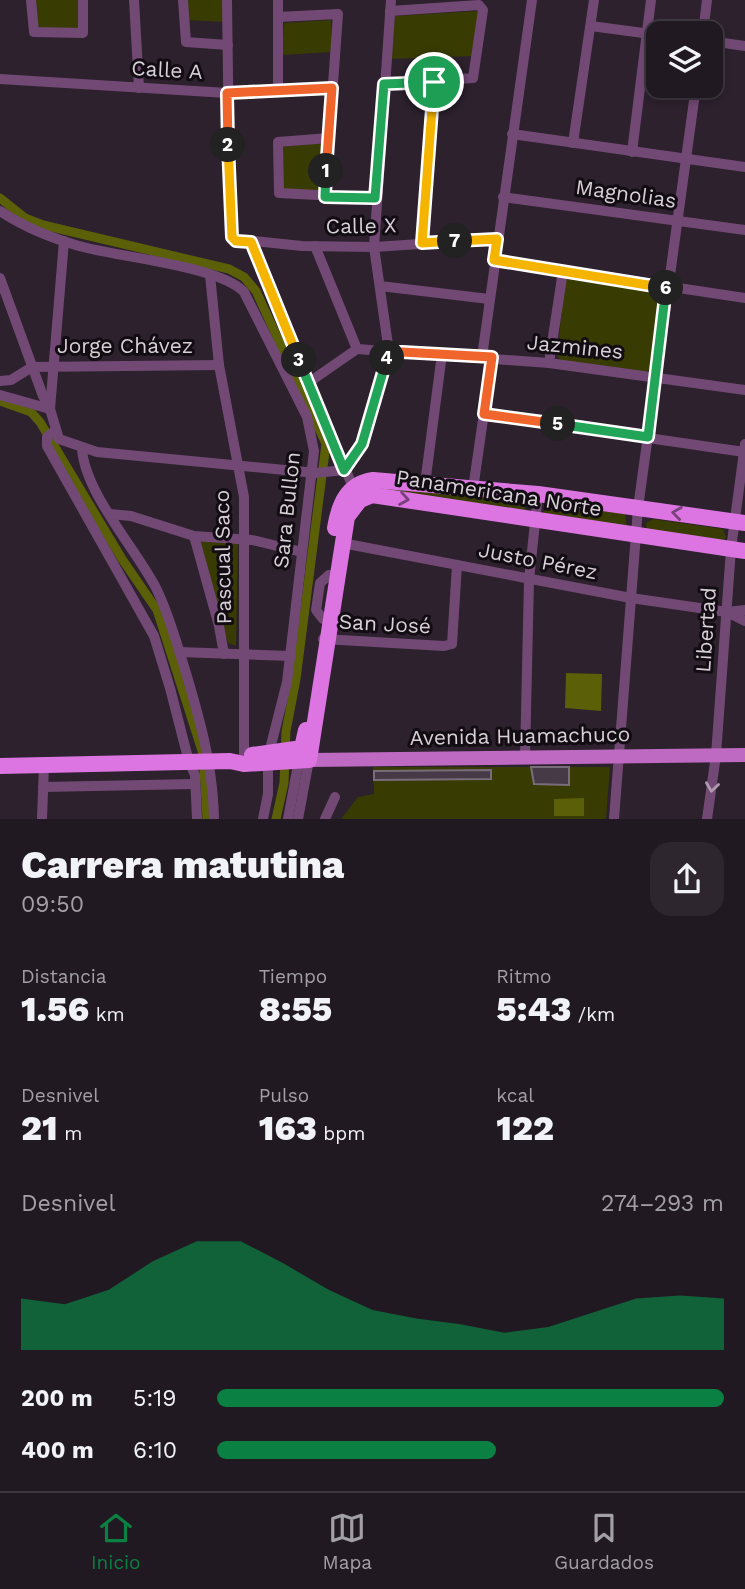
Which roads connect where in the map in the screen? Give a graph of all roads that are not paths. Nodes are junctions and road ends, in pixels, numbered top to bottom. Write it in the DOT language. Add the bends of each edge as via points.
graph roads {
  1 [pos="31,0"];
  2 [pos="83,0"];
  3 [pos="134,0"];
  4 [pos="183,0"];
  5 [pos="227,0"];
  6 [pos="278,0"];
  7 [pos="531,0"];
  8 [pos="594,0"];
  9 [pos="651,0"];
  10 [pos="707,0"];
  11 [pos="391,5"];
  12 [pos="278,17"];
  13 [pos="652,21"];
  14 [pos="704,21"];
  15 [pos="591,26"];
  16 [pos="646,33"];
  17 [pos="723,43"];
  18 [pos="228,45"];
  19 [pos="745,46"];
  20 [pos="646,69"];
  21 [pos="0,79"];
  22 [pos="434,82"];
  23 [pos="384,84"];
  24 [pos="139,88"];
  25 [pos="332,88"];
  26 [pos="278,90"];
  27 [pos="227,93"];
  28 [pos="694,98"];
  29 [pos="512,134"];
  30 [pos="329,138"];
  31 [pos="573,143"];
  32 [pos="632,152"];
  33 [pos="686,159"];
  34 [pos="745,167"];
  35 [pos="325,197"];
  36 [pos="503,197"];
  37 [pos="375,198"];
  38 [pos="0,211"];
  39 [pos="678,221"];
  40 [pos="745,230"];
  41 [pos="497,239"];
  42 [pos="64,241"];
  43 [pos="251,242"];
  44 [pos="422,243"];
  45 [pos="315,246"];
  46 [pos="374,247"];
  47 [pos="494,260"];
  48 [pos="563,271"];
  49 [pos="210,275"];
  50 [pos="0,278"];
  51 [pos="380,286"];
  52 [pos="667,286"];
  53 [pos="745,298"];
  54 [pos="489,299"];
  55 [pos="357,349"];
  56 [pos="389,352"];
  57 [pos="442,354"];
  58 [pos="487,357"];
  59 [pos="550,363"];
  60 [pos="219,365"];
  61 [pos="51,366"];
  62 [pos="32,367"];
  63 [pos="655,376"];
  64 [pos="0,381"];
  65 [pos="309,383"];
  66 [pos="745,390"];
  67 [pos="0,395"];
  68 [pos="50,409"];
  69 [pos="484,414"];
  70 [pos="53,435"];
  71 [pos="648,437"];
  72 [pos="82,448"];
  73 [pos="745,448"];
  74 [pos="237,466"];
  75 [pos="344,470"];
  76 [pos="314,472"];
  77 [pos="425,484"];
  78 [pos="473,489"];
  79 [pos="356,494"];
  80 [pos="538,494"];
  81 [pos="638,508"];
  82 [pos="110,514"];
  83 [pos="535,522"];
  84 [pos="740,522"];
  85 [pos="635,535"];
  86 [pos="194,536"];
  87 [pos="243,540"];
  88 [pos="342,543"];
  89 [pos="738,550"];
  90 [pos="302,552"];
  91 [pos="457,565"];
  92 [pos="529,580"];
  93 [pos="631,598"];
  94 [pos="745,610"];
  95 [pos="727,612"];
  96 [pos="745,621"];
  97 [pos="325,640"];
  98 [pos="179,652"];
  99 [pos="224,653"];
  100 [pos="244,654"];
  101 [pos="291,656"];
  102 [pos="716,755"];
  103 [pos="745,755"];
  104 [pos="619,756"];
  105 [pos="300,757"];
  106 [pos="525,757"];
  107 [pos="272,758"];
  108 [pos="237,759"];
  109 [pos="200,762"];
  110 [pos="44,765"];
  111 [pos="0,766"];
  112 [pos="195,784"];
  113 [pos="43,786"];
  114 [pos="335,797"];
  115 [pos="42,819"];
  116 [pos="197,819"];
  117 [pos="214,819"];
  118 [pos="263,819"];
  119 [pos="288,819"];
  120 [pos="298,819"];
  121 [pos="326,819"];
  122 [pos="614,819"];
  123 [pos="707,819"];
  1 -- 2 [label="street" via="34,32 83,33"];
  3 -- 24 [label="street"];
  4 -- 18 [label="street" via="186,42"];
  5 -- 18 [label="street"];
  6 -- 12 [label="street"];
  7 -- 29 [label="street"];
  8 -- 15 [label="street"];
  9 -- 13 [label="street"];
  10 -- 14 [label="street"];
  11 -- 22 [label="street" via="482,7 473,78"];
  11 -- 23 [label="street"];
  12 -- 25 [label="street" via="338,14"];
  12 -- 26 [label="street"];
  15 -- 16 [label="street"];
  15 -- 31 [label="street"];
  17 -- 19 [label="street"];
  18 -- 27 [label="street"];
  20 -- 32 [label="street"];
  21 -- 24 [label="street, Calle A"];
  22 -- 23 [label="street"];
  22 -- 44 [label="street"];
  23 -- 37 [label="street"];
  24 -- 27 [label="street, Calle A"];
  25 -- 26 [label="street, Calle A"];
  25 -- 30 [label="street"];
  26 -- 27 [label="street, Calle A"];
  27 -- 43 [label="street, Calle X" via="230,233 236,241"];
  28 -- 33 [label="street"];
  29 -- 31 [label="street"];
  29 -- 36 [label="street"];
  30 -- 35 [label="street"];
  30 -- 35 [label="street" via="278,142 278,191"];
  31 -- 32 [label="street"];
  32 -- 33 [label="street"];
  33 -- 34 [label="street"];
  33 -- 39 [label="street"];
  35 -- 37 [label="street"];
  36 -- 39 [label="street, Magnolias"];
  36 -- 41 [label="street"];
  37 -- 46 [label="street"];
  38 -- 42 [label="street, Sara Bullon" via="19,224"];
  39 -- 40 [label="street, Magnolias"];
  39 -- 52 [label="street"];
  41 -- 44 [label="street, Calle X"];
  41 -- 47 [label="street"];
  42 -- 49 [label="street, Sara Bullon"];
  42 -- 61 [label="street"];
  43 -- 45 [label="street, Calle X"];
  43 -- 65 [label="street"];
  44 -- 46 [label="street, Calle X"];
  45 -- 46 [label="street, Calle X"];
  45 -- 55 [label="street"];
  46 -- 51 [label="street"];
  47 -- 48 [label="street"];
  47 -- 54 [label="street"];
  48 -- 52 [label="street"];
  48 -- 59 [label="street"];
  49 -- 60 [label="street, Pascual Saco"];
  49 -- 76 [label="street, Sara Bullon" via="231,281 244,292 307,417"];
  50 -- 62 [label="street"];
  51 -- 54 [label="street"];
  51 -- 56 [label="street"];
  52 -- 53 [label="street"];
  52 -- 63 [label="street"];
  54 -- 58 [label="street"];
  55 -- 56 [label="street, Jazmines"];
  55 -- 65 [label="street"];
  56 -- 57 [label="street, Jazmines"];
  56 -- 75 [label="street" via="362,444"];
  57 -- 58 [label="street, Jazmines"];
  57 -- 77 [label="street"];
  58 -- 59 [label="street, Jazmines"];
  58 -- 69 [label="street"];
  59 -- 63 [label="street, Jazmines"];
  60 -- 61 [label="street, Jorge Chávez"];
  60 -- 74 [label="street, Pascual Saco"];
  61 -- 62 [label="street, Jorge Chávez"];
  61 -- 68 [label="street"];
  62 -- 64 [label="street"];
  62 -- 68 [label="street"];
  63 -- 66 [label="street, Jazmines"];
  63 -- 71 [label="street"];
  65 -- 75 [label="street"];
  67 -- 68 [label="street"];
  68 -- 70 [label="street"];
  69 -- 71 [label="street"];
  69 -- 78 [label="street"];
  70 -- 72 [label="street"];
  70 -- 109 [label="street" via="47,446 150,629"];
  71 -- 73 [label="street"];
  71 -- 81 [label="street"];
  72 -- 74 [label="street"];
  72 -- 82 [label="street" via="84,463"];
  73 -- 84 [label="street, Libertad"];
  74 -- 76 [label="street"];
  74 -- 87 [label="street, Pascual Saco" via="244,497"];
  75 -- 76 [label="street"];
  75 -- 79 [label="street"];
  76 -- 90 [label="street, Sara Bullon"];
  77 -- 78 [label="highway, Panamericana Norte"];
  77 -- 79 [label="highway, Panamericana Norte" via="373,480"];
  78 -- 80 [label="highway, Panamericana Norte"];
  79 -- 83 [label="highway, Panamericana Norte, one-way" via="386,495"];
  79 -- 88 [label="highway"];
  79 -- 97 [label="highway" via="345,495 337,516 323,619"];
  80 -- 81 [label="highway, Panamericana Norte"];
  80 -- 83 [label="street"];
  84 -- 81 [label="highway, Panamericana Norte, one-way"];
  81 -- 85 [label="street"];
  82 -- 86 [label="street"];
  82 -- 98 [label="street" via="156,587"];
  83 -- 85 [label="highway, Panamericana Norte"];
  83 -- 92 [label="street"];
  84 -- 89 [label="street, Libertad"];
  85 -- 89 [label="highway, Panamericana Norte"];
  85 -- 93 [label="street"];
  86 -- 87 [label="street"];
  86 -- 99 [label="street"];
  87 -- 90 [label="street"];
  87 -- 100 [label="street, Pascual Saco"];
  88 -- 91 [label="street, Justo Pérez"];
  88 -- 97 [label="highway"];
  89 -- 95 [label="street, Libertad"];
  90 -- 101 [label="street, Sara Bullon"];
  91 -- 92 [label="street, Justo Pérez"];
  91 -- 97 [label="street, San José" via="452,644"];
  92 -- 93 [label="street, Justo Pérez"];
  92 -- 106 [label="street"];
  93 -- 95 [label="street, Justo Pérez"];
  93 -- 104 [label="street"];
  94 -- 95 [label="street, Justo Pérez"];
  95 -- 96 [label="street, Justo Pérez"];
  95 -- 102 [label="street, Libertad"];
  97 -- 105 [label="highway"];
  98 -- 99 [label="street"];
  98 -- 109 [label="street"];
  99 -- 100 [label="street"];
  100 -- 101 [label="street"];
  100 -- 108 [label="street, Pascual Saco"];
  101 -- 107 [label="street, Sara Bullon"];
  102 -- 103 [label="main road, Avenida Huamachuco"];
  102 -- 104 [label="main road, Avenida Huamachuco"];
  102 -- 123 [label="street, Libertad, one-way"];
  104 -- 106 [label="main road, Avenida Huamachuco"];
  104 -- 122 [label="street"];
  105 -- 106 [label="main road, Avenida Huamachuco"];
  105 -- 107 [label="highway"];
  105 -- 119 [label="street"];
  105 -- 120 [label="street"];
  107 -- 108 [label="highway"];
  107 -- 118 [label="street, Sara Bullon"];
  108 -- 109 [label="highway"];
  109 -- 110 [label="highway"];
  109 -- 112 [label="street"];
  109 -- 117 [label="street"];
  110 -- 111 [label="highway"];
  110 -- 113 [label="street"];
  112 -- 113 [label="street"];
  112 -- 116 [label="street"];
  113 -- 115 [label="street"];
  114 -- 121 [label="street"];
}
